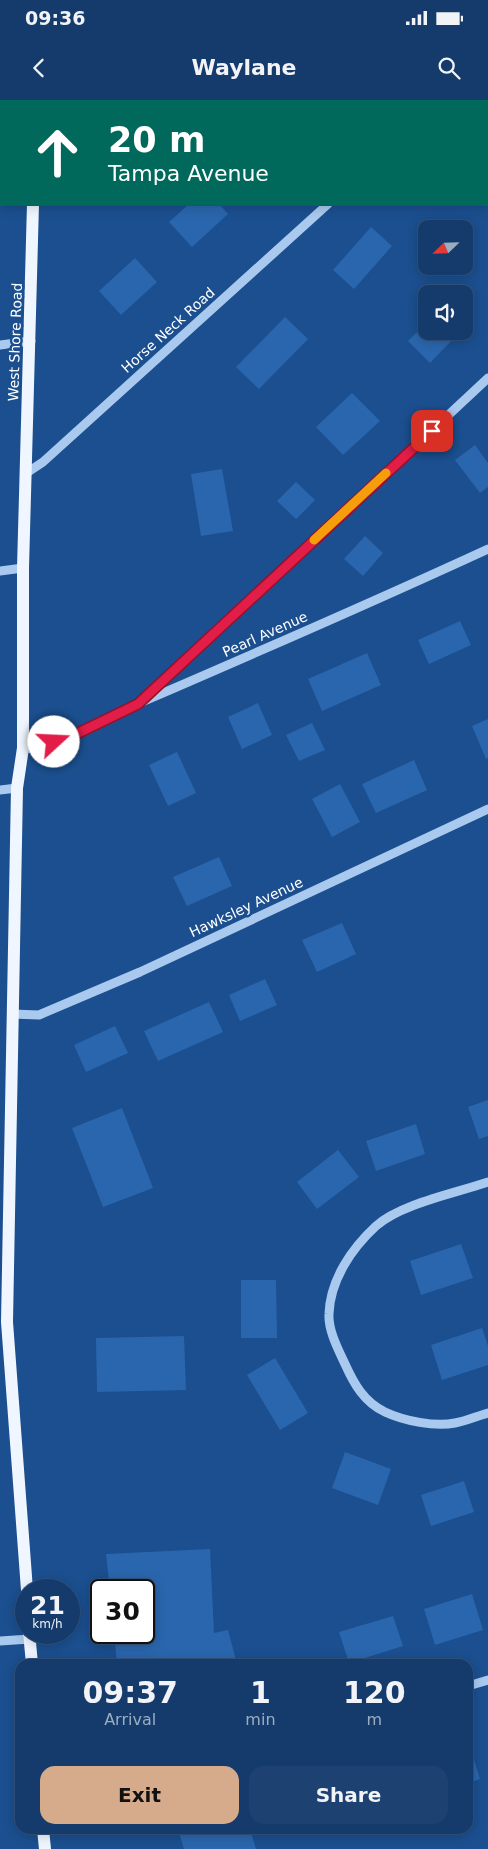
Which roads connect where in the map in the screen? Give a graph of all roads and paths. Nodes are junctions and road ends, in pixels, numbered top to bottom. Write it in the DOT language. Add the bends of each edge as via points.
graph roads {
  1 [pos="33,205"];
  2 [pos="327,205"];
  3 [pos="31,341"];
  4 [pos="0,345"];
  5 [pos="488,378"];
  6 [pos="25,474"];
  7 [pos="488,549"];
  8 [pos="23,568"];
  9 [pos="0,571"];
  10 [pos="138,704"];
  11 [pos="23,748"];
  12 [pos="18,788"];
  13 [pos="0,790"];
  14 [pos="488,809"];
  15 [pos="12,1014"];
  16 [pos="488,1182"];
  17 [pos="5,1359"];
  18 [pos="488,1413"];
  19 [pos="26,1579"];
  20 [pos="15,1638"];
  21 [pos="0,1641"];
  22 [pos="31,1644"];
  23 [pos="32,1659"];
  24 [pos="488,1680"];
  25 [pos="473,1684"];
  26 [pos="44,1834"];
  27 [pos="45,1849"];
  1 -- 3 [label="main road, West Shore Road"];
  2 -- 6 [label="street, Horse Neck Road" via="43,462"];
  3 -- 4 [label="street"];
  3 -- 6 [label="main road, West Shore Road"];
  5 -- 10 [label="street"];
  6 -- 8 [label="main road, West Shore Road"];
  7 -- 10 [label="street, Pearl Avenue"];
  8 -- 9 [label="street"];
  8 -- 11 [label="main road, West Shore Road"];
  10 -- 11 [label="street, Pearl Avenue" via="70,737 32,749"];
  11 -- 12 [label="main road, West Shore Road"];
  12 -- 13 [label="street"];
  12 -- 15 [label="main road, West Shore Road"];
  14 -- 15 [label="street, Hawksley Avenue" via="140,972 39,1014"];
  15 -- 17 [label="main road, West Shore Road"];
  16 -- 18 [label="street" via="408,1206 377,1225 350,1255 335,1282 329,1315 335,1342 365,1400 386,1412 420,1422 455,1423"];
  17 -- 19 [label="main road, West Shore Road"];
  20 -- 21 [label="street"];
  22 -- 23 [label="main road"];
  24 -- 25 [label="street"];
  26 -- 27 [label="main road"];
}
